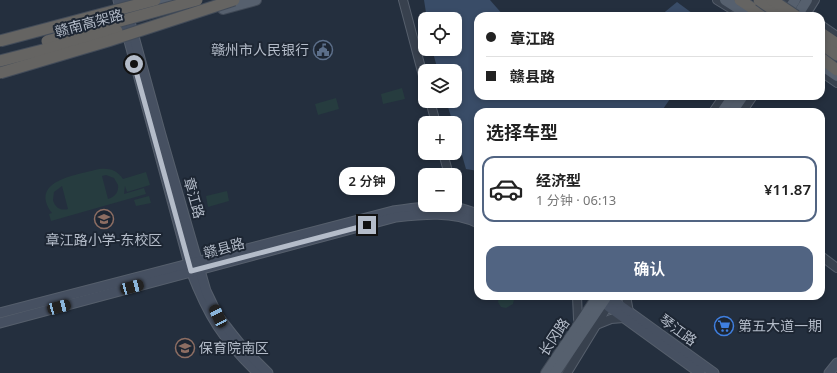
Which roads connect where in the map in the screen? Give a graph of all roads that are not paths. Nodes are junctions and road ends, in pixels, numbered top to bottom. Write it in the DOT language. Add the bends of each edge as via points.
graph roads {
  1 [pos="118,0"];
  2 [pos="124,0"];
  3 [pos="155,0"];
  4 [pos="172,0"];
  5 [pos="197,0"];
  6 [pos="233,0"];
  7 [pos="256,0"];
  8 [pos="403,0"];
  9 [pos="717,0"];
  10 [pos="725,0"];
  11 [pos="740,0"];
  12 [pos="760,0"];
  13 [pos="765,0"];
  14 [pos="772,0"];
  15 [pos="807,0"];
  16 [pos="815,0"];
  17 [pos="791,11"];
  18 [pos="736,12"];
  19 [pos="744,12"];
  20 [pos="758,12"];
  21 [pos="125,13"];
  22 [pos="825,28"];
  23 [pos="130,32"];
  24 [pos="825,36"];
  25 [pos="837,36"];
  26 [pos="0,41"];
  27 [pos="825,42"];
  28 [pos="837,44"];
  29 [pos="0,45"];
  30 [pos="825,47"];
  31 [pos="837,50"];
  32 [pos="0,54"];
  33 [pos="837,55"];
  34 [pos="825,57"];
  35 [pos="0,61"];
  36 [pos="825,61"];
  37 [pos="420,64"];
  38 [pos="837,65"];
  39 [pos="0,67"];
  40 [pos="825,68"];
  41 [pos="837,70"];
  42 [pos="0,73"];
  43 [pos="825,75"];
  44 [pos="837,76"];
  45 [pos="837,83"];
  46 [pos="418,208"];
  47 [pos="458,212"];
  48 [pos="474,214"];
  49 [pos="474,220"];
  50 [pos="825,259"];
  51 [pos="195,266"];
  52 [pos="837,268"];
  53 [pos="577,300"];
  54 [pos="601,300"];
  55 [pos="601,300"];
  56 [pos="602,300"];
  57 [pos="602,300"];
  58 [pos="606,300"];
  59 [pos="626,300"];
  60 [pos="0,313"];
  61 [pos="626,315"];
  62 [pos="578,319"];
  63 [pos="0,323"];
  64 [pos="596,325"];
  65 [pos="837,362"];
  66 [pos="258,373"];
  67 [pos="268,373"];
  68 [pos="540,373"];
  69 [pos="546,373"];
  70 [pos="555,373"];
  71 [pos="567,373"];
  72 [pos="700,373"];
  73 [pos="714,373"];
  74 [pos="829,373"];
  1 -- 21 [label="main road"];
  2 -- 21 [label="main road"];
  3 -- 26 [label="highway, bridge"];
  4 -- 21 [label="main road"];
  5 -- 32 [label="highway, 赣南高架路, bridge"];
  6 -- 35 [label="highway, 赣南高架路, bridge"];
  6 -- 42 [label="highway, bridge"];
  7 -- 23 [label="main road"];
  8 -- 37 [label="street"];
  9 -- 18 [label="street"];
  10 -- 19 [label="main road"];
  11 -- 20 [label="highway"];
  12 -- 17 [label="highway, bridge"];
  13 -- 17 [label="main road"];
  14 -- 17 [label="highway, bridge"];
  15 -- 17 [label="main road"];
  16 -- 17 [label="street"];
  21 -- 23 [label="main road, 章江路"];
  21 -- 29 [label="main road"];
  22 -- 25 [label="street"];
  23 -- 39 [label="main road"];
  23 -- 51 [label="main road, 章江路"];
  24 -- 28 [label="highway"];
  27 -- 31 [label="main road"];
  30 -- 33 [label="highway"];
  34 -- 38 [label="highway"];
  36 -- 41 [label="highway"];
  40 -- 44 [label="main road"];
  43 -- 45 [label="street"];
  46 -- 51 [label="main road, 赣县路" via="393,211"];
  47 -- 48 [label="main road"];
  47 -- 49 [label="main road"];
  50 -- 52 [label="street"];
  51 -- 60 [label="main road, 赣县路"];
  51 -- 63 [label="main road, 赣县路"];
  51 -- 66 [label="main road, 章江路" via="200,294 212,319 238,355"];
  51 -- 67 [label="main road, 章江路" via="218,316 245,350"];
  53 -- 62 [label="street"];
  54 -- 62 [label="street"];
  55 -- 69 [label="main road, 长冈路"];
  56 -- 64 [label="street"];
  57 -- 70 [label="main road, 长冈路"];
  58 -- 61 [label="main road, 琴江路"];
  59 -- 61 [label="street"];
  61 -- 64 [label="street"];
  61 -- 72 [label="main road, 琴江路"];
  61 -- 73 [label="main road, 琴江路"];
  62 -- 68 [label="street"];
  64 -- 71 [label="street"];
  65 -- 74 [label="main road"];
}
